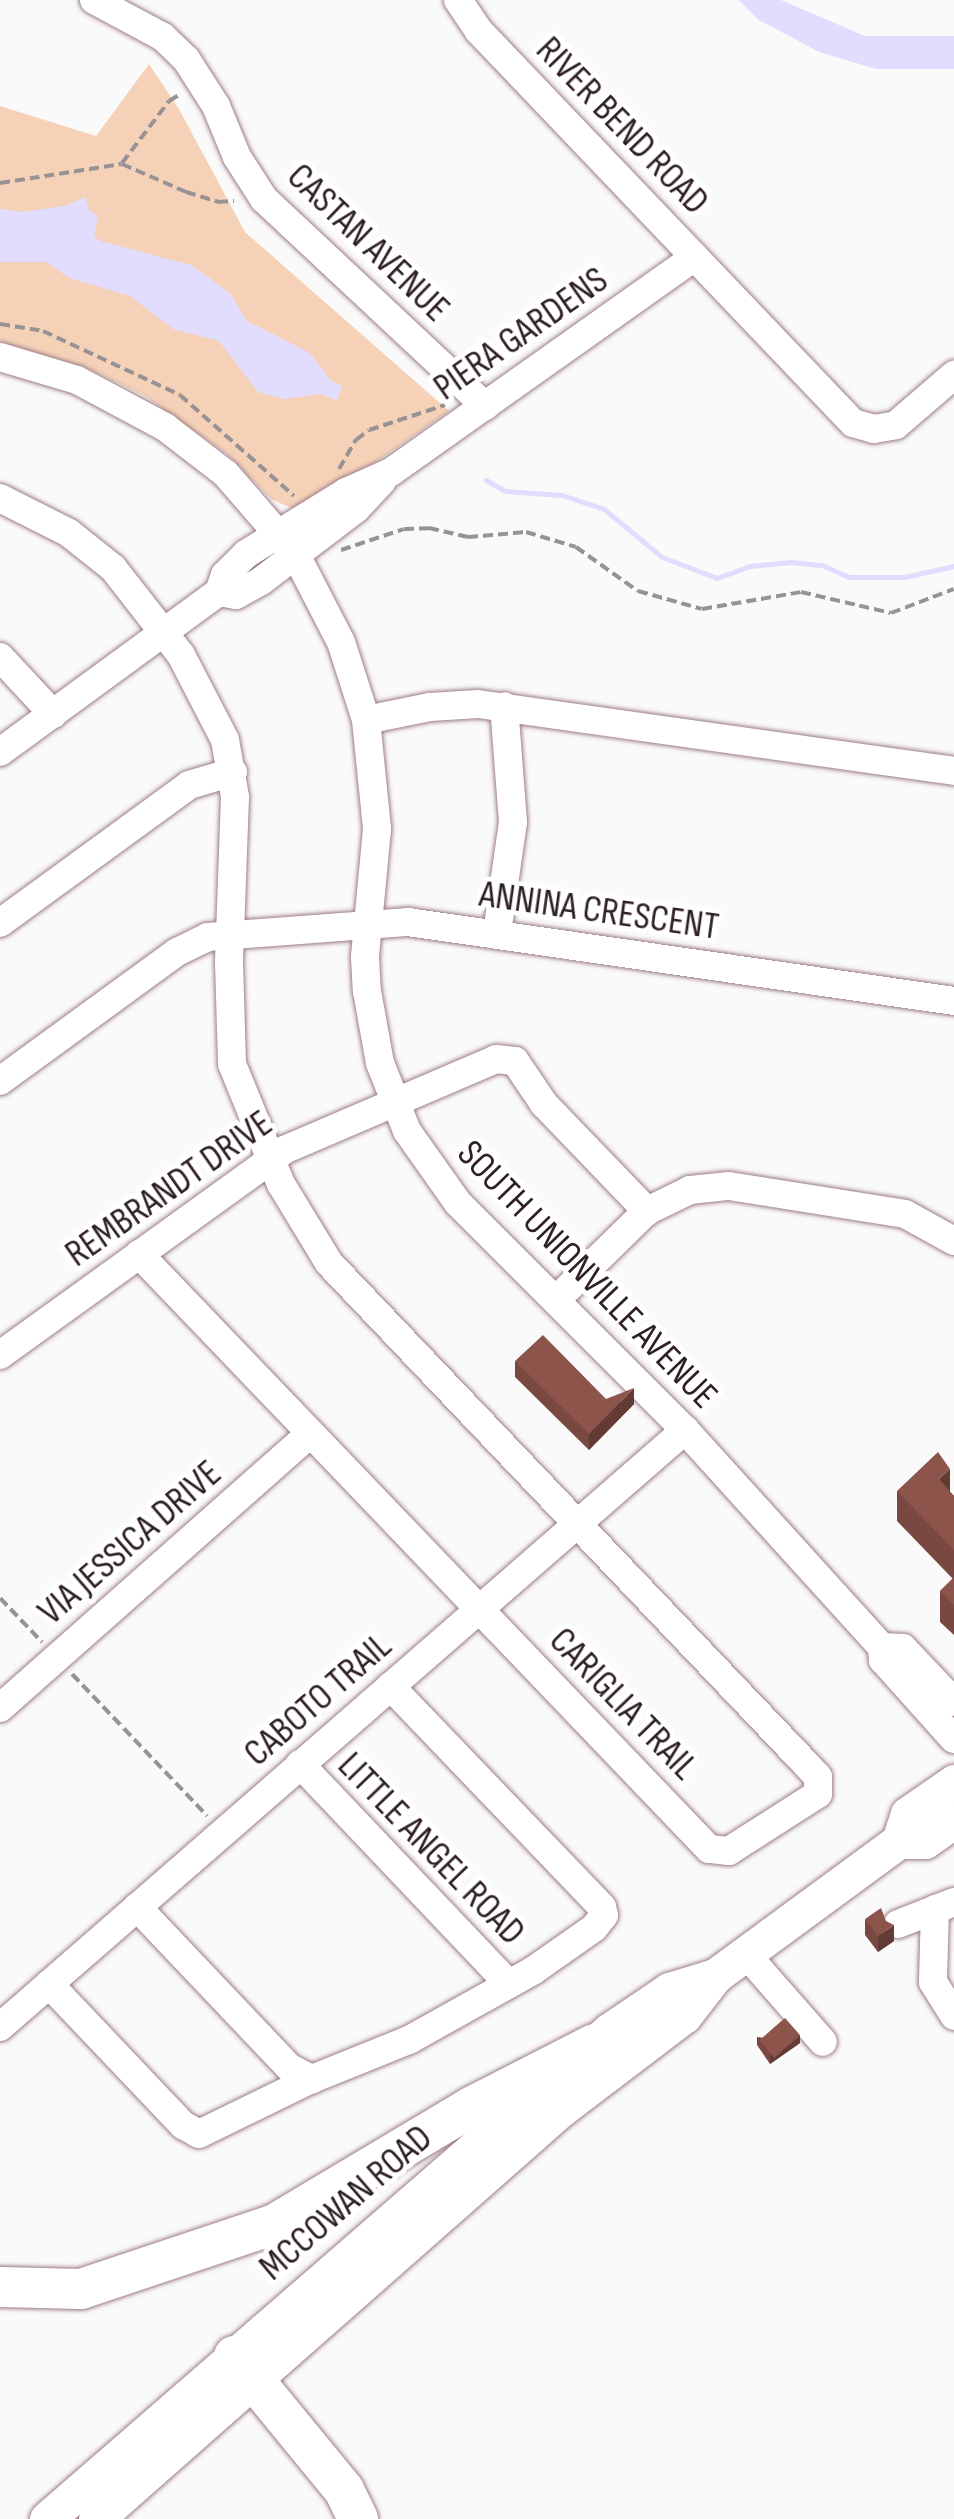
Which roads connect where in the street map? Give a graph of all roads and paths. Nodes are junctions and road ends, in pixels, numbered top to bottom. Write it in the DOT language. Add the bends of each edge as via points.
graph roads {
  1 [pos="94,0"];
  2 [pos="458,0"];
  3 [pos="180,95"];
  4 [pos="122,164"];
  5 [pos="0,183"];
  6 [pos="234,200"];
  7 [pos="695,257"];
  8 [pos="0,324"];
  9 [pos="0,357"];
  10 [pos="954,375"];
  11 [pos="445,405"];
  12 [pos="485,406"];
  13 [pos="335,475"];
  14 [pos="300,497"];
  15 [pos="0,498"];
  16 [pos="288,544"];
  17 [pos="331,554"];
  18 [pos="954,589"];
  19 [pos="165,632"];
  20 [pos="0,656"];
  21 [pos="504,706"];
  22 [pos="52,714"];
  23 [pos="366,720"];
  24 [pos="0,752"];
  25 [pos="954,771"];
  26 [pos="233,772"];
  27 [pos="0,922"];
  28 [pos="368,924"];
  29 [pos="497,933"];
  30 [pos="231,935"];
  31 [pos="954,1001"];
  32 [pos="0,1080"];
  33 [pos="392,1104"];
  34 [pos="270,1160"];
  35 [pos="647,1211"];
  36 [pos="954,1241"];
  37 [pos="139,1254"];
  38 [pos="556,1299"];
  39 [pos="0,1355"];
  40 [pos="685,1430"];
  41 [pos="310,1434"];
  42 [pos="577,1523"];
  43 [pos="0,1598"];
  44 [pos="479,1610"];
  45 [pos="882,1648"];
  46 [pos="57,1658"];
  47 [pos="390,1686"];
  48 [pos="954,1702"];
  49 [pos="0,1708"];
  50 [pos="954,1740"];
  51 [pos="300,1764"];
  52 [pos="954,1782"];
  53 [pos="207,1816"];
  54 [pos="954,1821"];
  55 [pos="899,1840"];
  56 [pos="944,1906"];
  57 [pos="137,1907"];
  58 [pos="898,1924"];
  59 [pos="745,1953"];
  60 [pos="716,1976"];
  61 [pos="49,1984"];
  62 [pos="509,1984"];
  63 [pos="954,2016"];
  64 [pos="0,2027"];
  65 [pos="823,2042"];
  66 [pos="594,2044"];
  67 [pos="312,2079"];
  68 [pos="0,2287"];
  69 [pos="244,2368"];
  70 [pos="47,2519"];
  71 [pos="96,2519"];
  72 [pos="358,2519"];
  1 -- 12 [label="street, CASTAN AVENUE" via="163,37 186,60 264,199"];
  2 -- 7 [label="street, RIVER BEND ROAD" via="478,30"];
  3 -- 4 [label="path"];
  4 -- 5 [label="path"];
  4 -- 6 [label="path" via="186,192"];
  7 -- 10 [label="street, RIVER BEND ROAD" via="853,423 874,429 896,424"];
  7 -- 12 [label="street, PIERA GARDENS"];
  8 -- 14 [label="path" via="44,331 180,395 288,494"];
  9 -- 16 [label="street, SOUTH UNIONVILLE AVENUE" via="77,380 165,426 226,474"];
  11 -- 13 [label="path" via="369,430"];
  12 -- 16 [label="street, PIERA GARDENS" via="391,472 346,492"];
  15 -- 19 [label="street" via="70,532 113,568"];
  16 -- 19 [label="street, PIERA GARDENS" via="246,554 218,592"];
  16 -- 23 [label="street, SOUTH UNIONVILLE AVENUE" via="341,642"];
  17 -- 18 [label="path" via="404,529 468,537 526,532 576,548 638,591 702,609 801,592 891,613"];
  19 -- 22 [label="street, PIERA GARDENS"];
  19 -- 26 [label="street" via="206,697"];
  20 -- 22 [label="street"];
  21 -- 23 [label="street" via="430,706"];
  21 -- 25 [label="street"];
  21 -- 29 [label="street" via="513,822"];
  22 -- 24 [label="street, PIERA GARDENS"];
  23 -- 28 [label="street, SOUTH UNIONVILLE AVENUE" via="377,830"];
  26 -- 27 [label="street" via="190,785"];
  26 -- 30 [label="street"];
  28 -- 29 [label="street, ANNINA CRESCENT"];
  28 -- 30 [label="street, ANNINA CRESCENT"];
  28 -- 33 [label="street, SOUTH UNIONVILLE AVENUE" via="369,1011"];
  29 -- 31 [label="street, ANNINA CRESCENT"];
  30 -- 32 [label="street, ANNINA CRESCENT" via="177,952"];
  30 -- 34 [label="street" via="232,1064"];
  33 -- 34 [label="street, REMBRANDT DRIVE" via="295,1143"];
  33 -- 35 [label="street, REMBRANDT DRIVE" via="510,1058 560,1122"];
  33 -- 38 [label="street, SOUTH UNIONVILLE AVENUE" via="443,1185"];
  34 -- 37 [label="street, REMBRANDT DRIVE"];
  34 -- 42 [label="street" via="329,1263"];
  35 -- 36 [label="street" via="674,1194 729,1186 905,1214"];
  35 -- 38 [label="street"];
  37 -- 39 [label="street, REMBRANDT DRIVE"];
  37 -- 41 [label="street, CARIGLIA TRAIL"];
  38 -- 40 [label="street, SOUTH UNIONVILLE AVENUE"];
  40 -- 42 [label="street, CABOTO TRAIL"];
  40 -- 45 [label="street, SOUTH UNIONVILLE AVENUE"];
  41 -- 44 [label="street, CARIGLIA TRAIL"];
  41 -- 46 [label="street, VIA JESSICA DRIVE"];
  42 -- 44 [label="street, CABOTO TRAIL"];
  42 -- 44 [label="street, CARIGLIA TRAIL" via="818,1777 812,1800 729,1851 709,1848"];
  43 -- 46 [label="path"];
  44 -- 47 [label="street, CABOTO TRAIL"];
  45 -- 48 [label="street, SOUTH UNIONVILLE AVENUE" via="903,1648"];
  45 -- 50 [label="street, SOUTH UNIONVILLE AVENUE" via="883,1660"];
  46 -- 49 [label="street, VIA JESSICA DRIVE"];
  46 -- 53 [label="path"];
  47 -- 51 [label="street, CABOTO TRAIL"];
  47 -- 62 [label="street" via="602,1908 594,1928"];
  51 -- 57 [label="street, CABOTO TRAIL"];
  51 -- 62 [label="street, LITTLE ANGEL ROAD"];
  52 -- 55 [label="main road, MCCOWAN ROAD" via="908,1814"];
  54 -- 55 [label="main road, MCCOWAN ROAD" via="925,1841"];
  55 -- 59 [label="main road, MCCOWAN ROAD"];
  56 -- 58 [label="street"];
  56 -- 63 [label="street" via="934,1982"];
  57 -- 61 [label="street, CABOTO TRAIL"];
  57 -- 67 [label="street" via="290,2068"];
  59 -- 60 [label="main road, MCCOWAN ROAD"];
  59 -- 65 [label="street"];
  60 -- 66 [label="main road, MCCOWAN ROAD" via="669,1990"];
  60 -- 69 [label="main road, MCCOWAN ROAD" via="684,2016"];
  61 -- 64 [label="street, CABOTO TRAIL"];
  61 -- 67 [label="street" via="191,2132 217,2128"];
  62 -- 67 [label="street" via="410,2040"];
  66 -- 68 [label="highway" via="470,2107 275,2224 82,2289"];
  66 -- 69 [label="main road, MCCOWAN ROAD"];
  69 -- 70 [label="main road, MCCOWAN ROAD"];
  69 -- 71 [label="main road, MCCOWAN ROAD"];
  69 -- 72 [label="highway" via="344,2490"];
}
